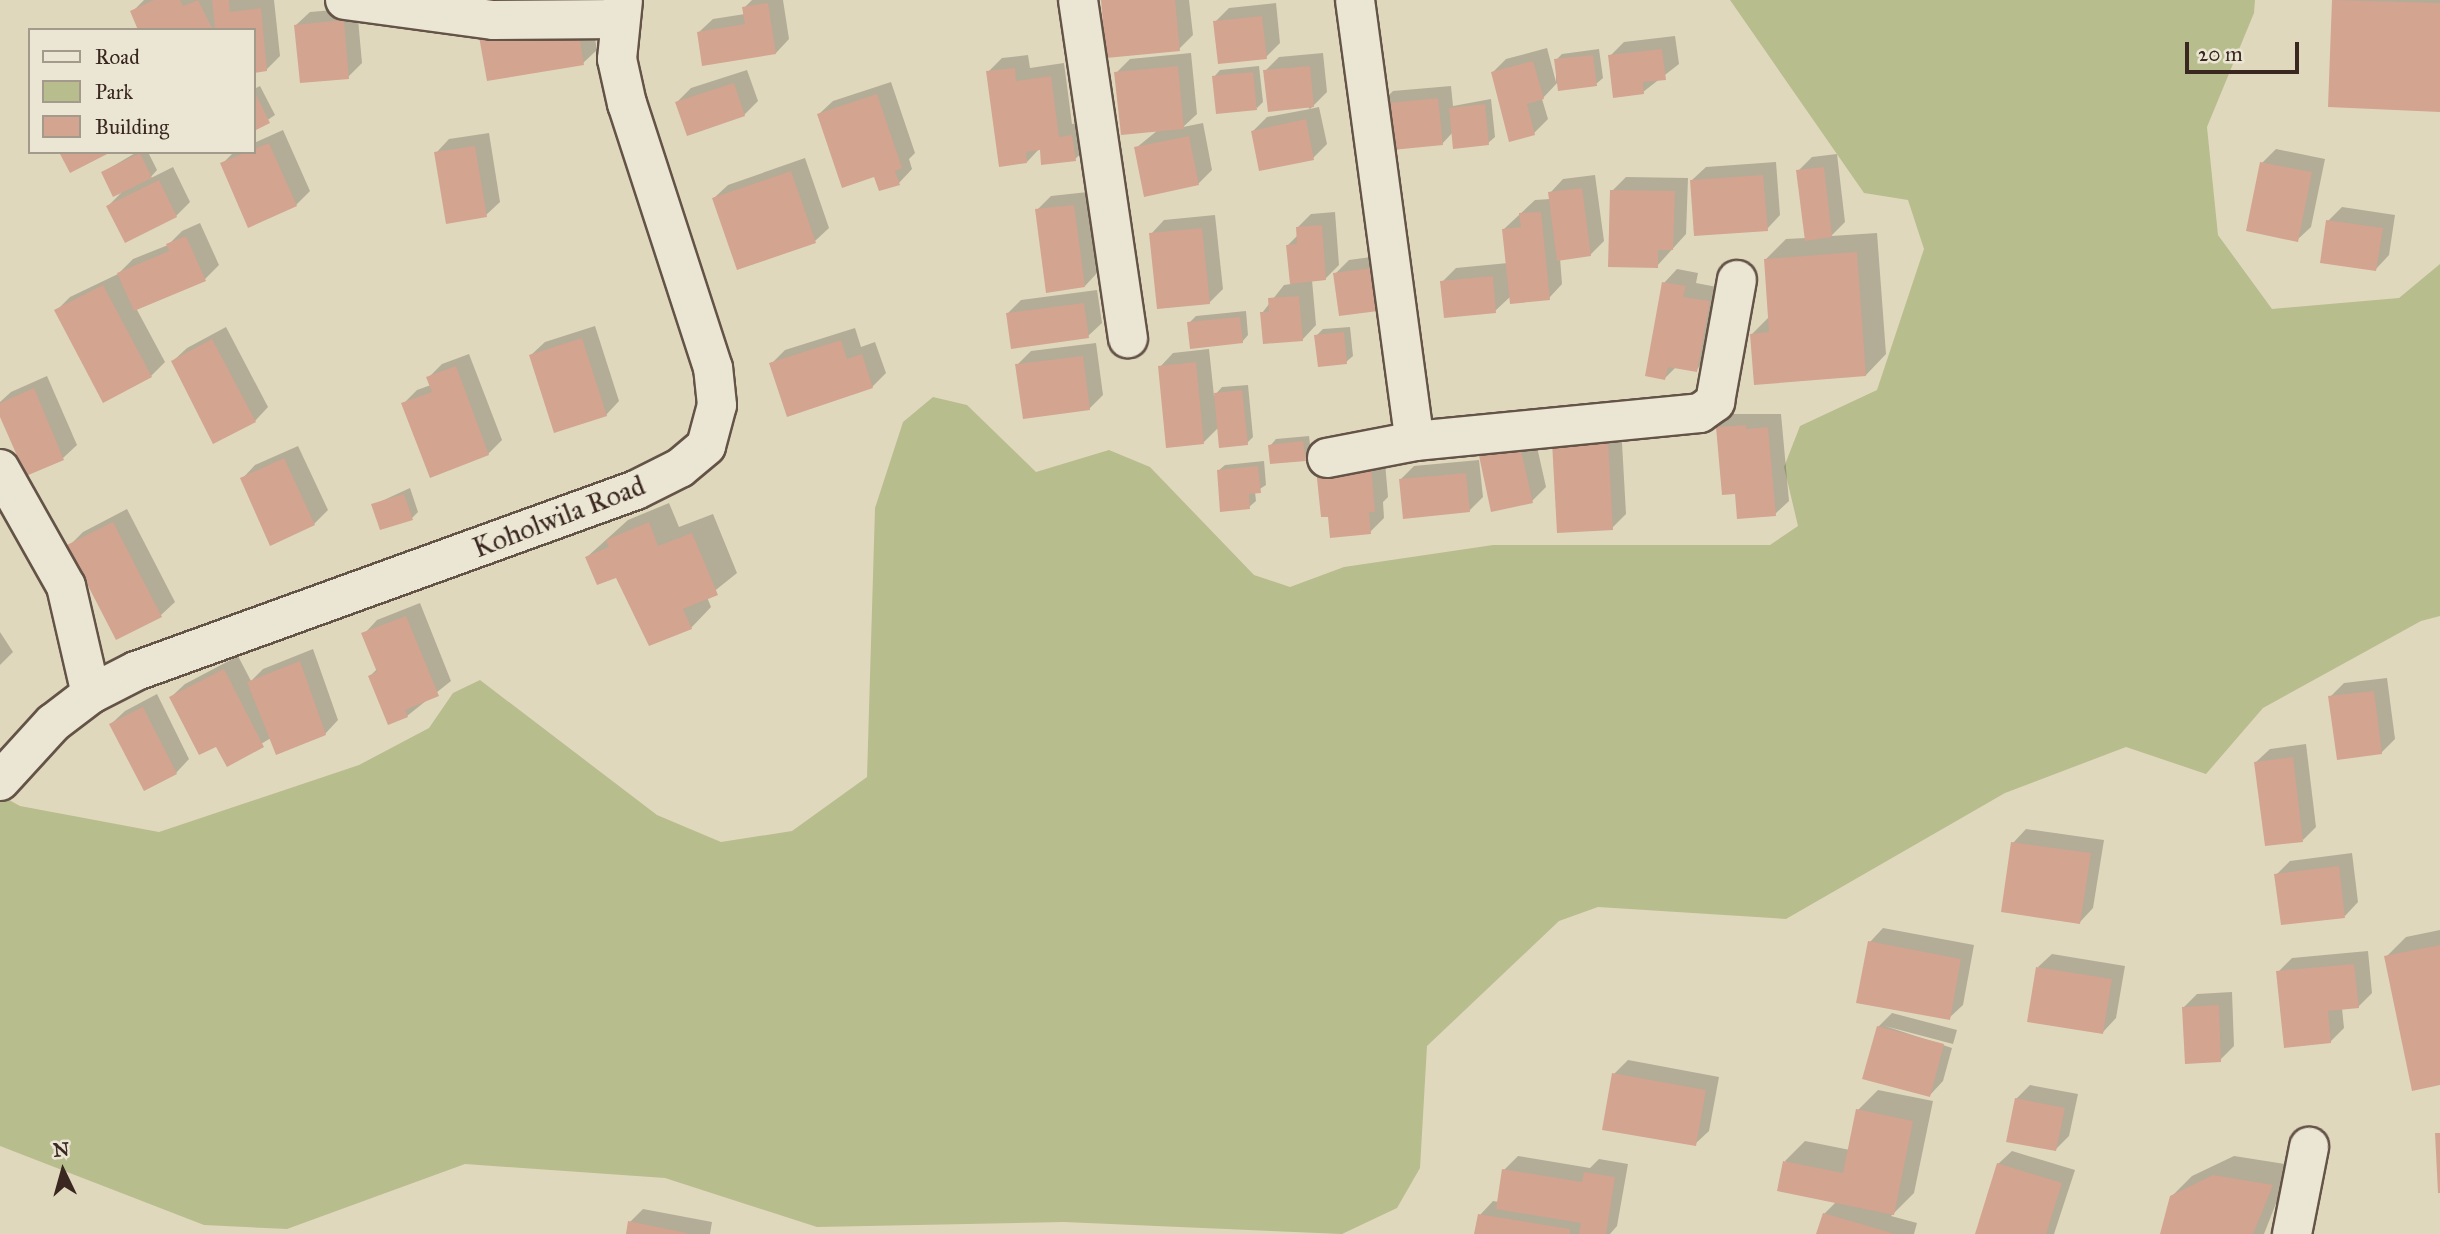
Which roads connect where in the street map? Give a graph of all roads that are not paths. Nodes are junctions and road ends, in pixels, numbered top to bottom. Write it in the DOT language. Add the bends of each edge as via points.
graph roads {
  1 [pos="345,0"];
  2 [pos="1078,0"];
  3 [pos="1354,0"];
  4 [pos="622,9"];
  5 [pos="1737,280"];
  6 [pos="1128,338"];
  7 [pos="1415,441"];
  8 [pos="1327,458"];
  9 [pos="0,469"];
  10 [pos="91,694"];
  11 [pos="0,781"];
  12 [pos="2309,1147"];
  13 [pos="2292,1234"];
  1 -- 4 [label="street" via="493,20"];
  2 -- 6 [label="street"];
  3 -- 7 [label="street"];
  4 -- 10 [label="street, Koholwila Road" via="617,59 626,104 713,368 717,405 706,446 680,468 636,490 136,671"];
  5 -- 7 [label="street" via="1714,402 1700,413"];
  7 -- 8 [label="street"];
  9 -- 10 [label="street" via="66,586"];
  10 -- 11 [label="street, Koholwila Road" via="54,723"];
  12 -- 13 [label="street"];
}
